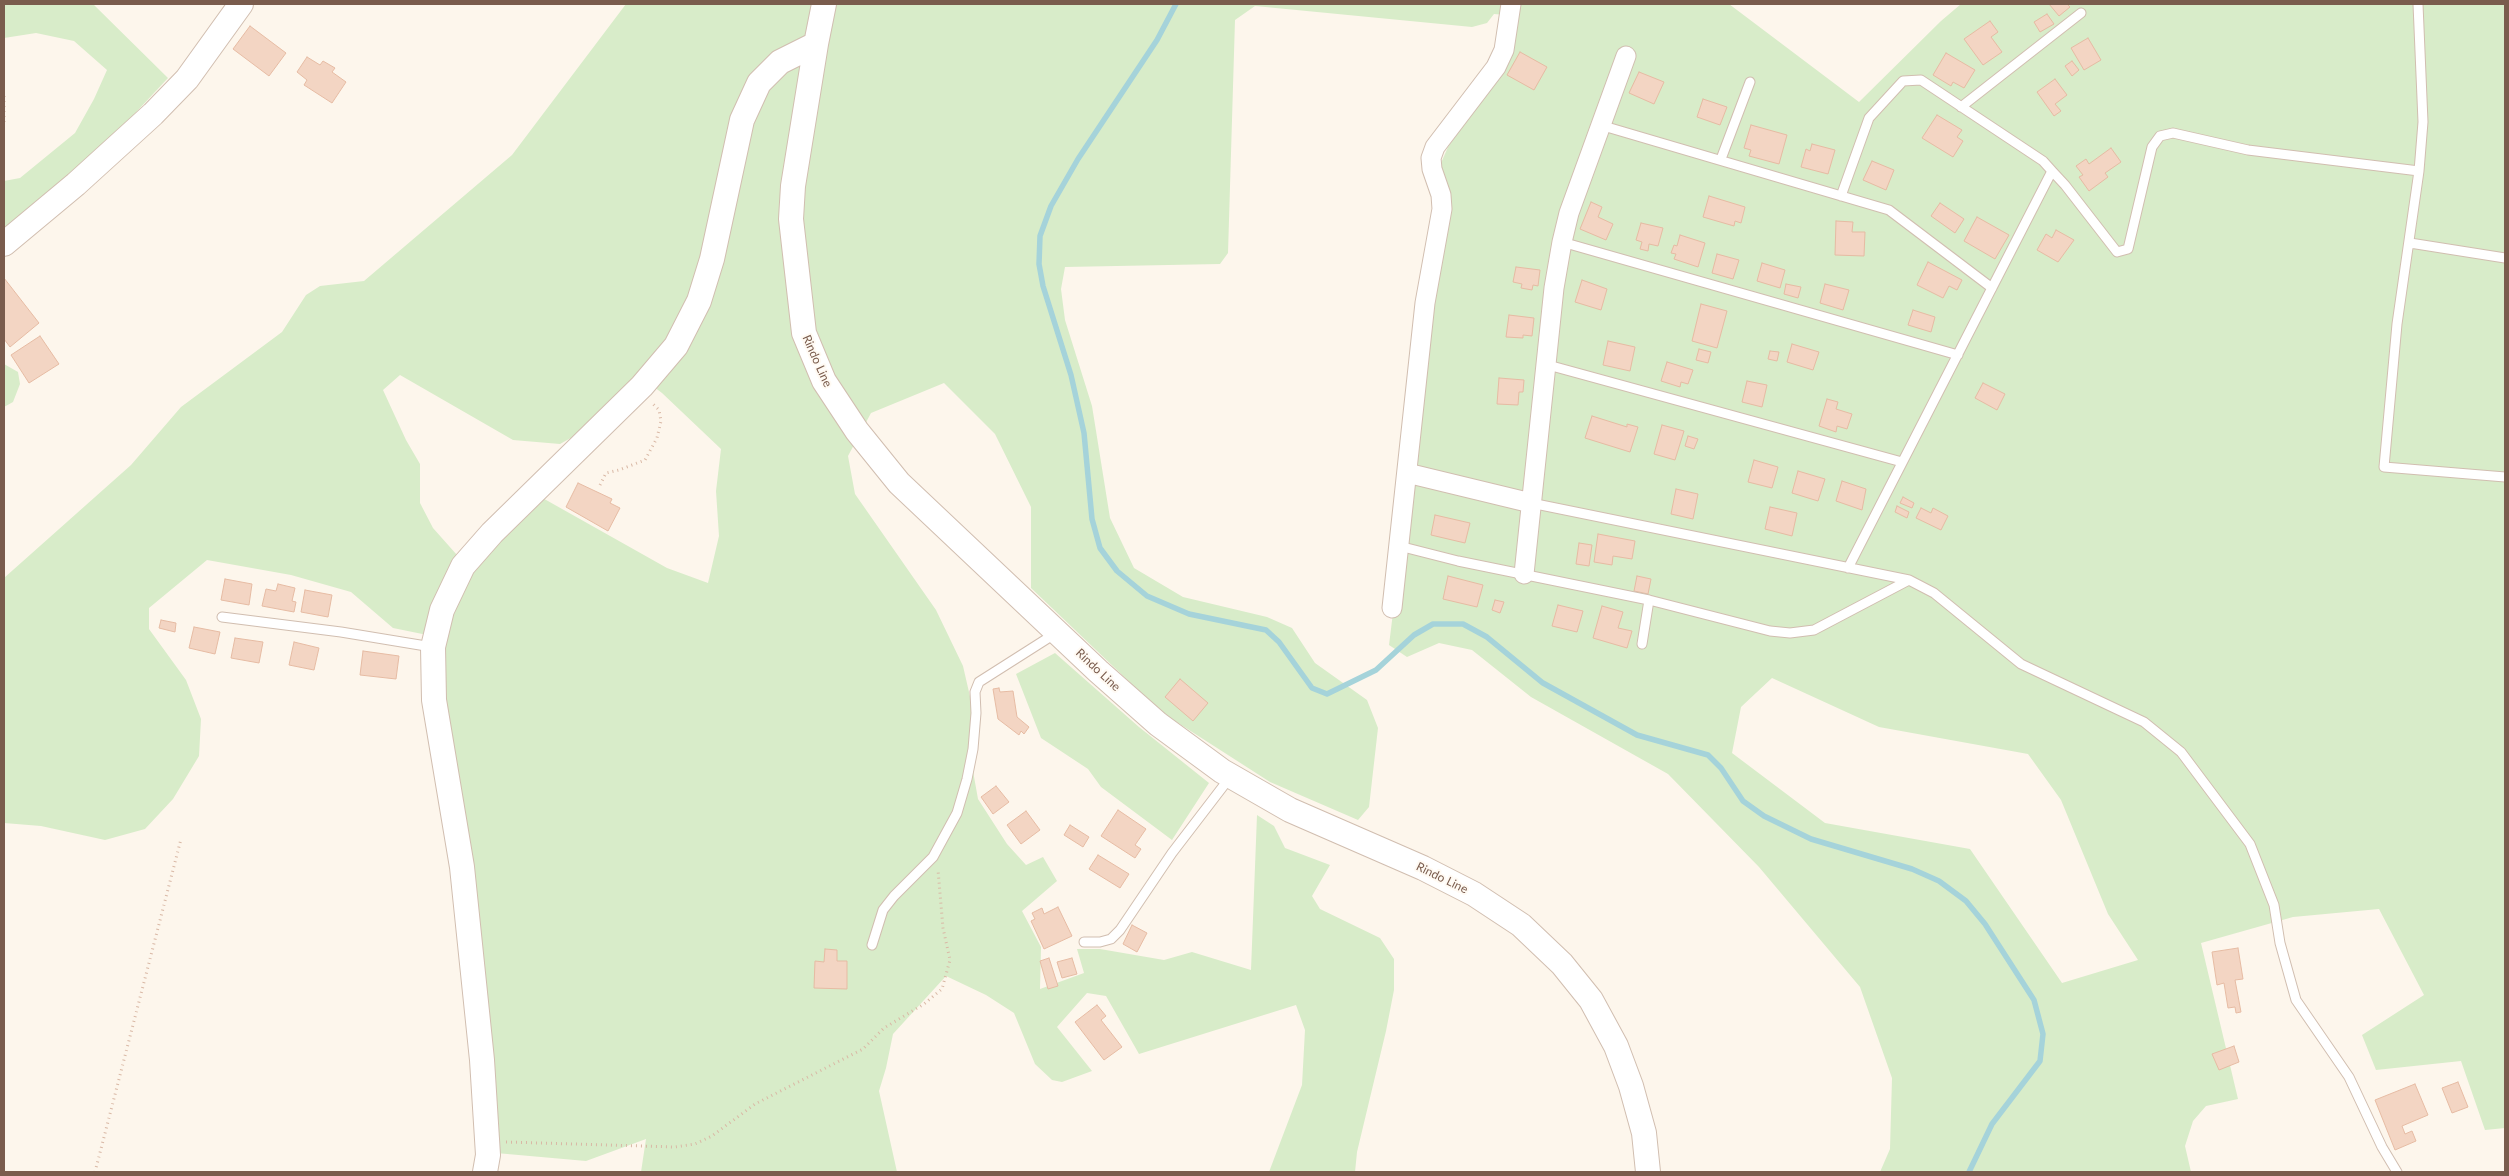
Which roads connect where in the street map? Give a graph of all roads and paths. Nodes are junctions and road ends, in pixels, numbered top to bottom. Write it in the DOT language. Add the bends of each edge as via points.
graph roads {
  1 [pos="241,4"];
  2 [pos="824,4"];
  3 [pos="1510,4"];
  4 [pos="2418,4"];
  5 [pos="2081,13"];
  6 [pos="816,44"];
  7 [pos="1626,56"];
  8 [pos="1750,82"];
  9 [pos="4,96"];
  10 [pos="1962,107"];
  11 [pos="1600,125"];
  12 [pos="4,126"];
  13 [pos="1721,159"];
  14 [pos="2052,171"];
  15 [pos="2419,171"];
  16 [pos="1841,196"];
  17 [pos="1562,242"];
  18 [pos="2410,243"];
  19 [pos="4,244"];
  20 [pos="2505,258"];
  21 [pos="1992,288"];
  22 [pos="1958,355"];
  23 [pos="1548,365"];
  24 [pos="639,389"];
  25 [pos="1902,462"];
  26 [pos="1407,472"];
  27 [pos="2505,477"];
  28 [pos="600,485"];
  29 [pos="1531,503"];
  30 [pos="1399,546"];
  31 [pos="1848,568"];
  32 [pos="1524,574"];
  33 [pos="1909,580"];
  34 [pos="1649,600"];
  35 [pos="1392,608"];
  36 [pos="222,617"];
  37 [pos="1057,632"];
  38 [pos="1642,644"];
  39 [pos="433,647"];
  40 [pos="1231,776"];
  41 [pos="181,839"];
  42 [pos="939,847"];
  43 [pos="1084,942"];
  44 [pos="872,945"];
  45 [pos="487,1142"];
  46 [pos="95,1172"];
  47 [pos="485,1172"];
  48 [pos="1648,1172"];
  49 [pos="2397,1172"];
  1 -- 19 [label="street" via="187,79 154,114"];
  2 -- 6 [label="street, Rindo Line"];
  3 -- 26 [label="street" via="1504,50 1496,67 1435,147 1431,158 1442,209 1425,303"];
  4 -- 15 [label="lane" via="2423,122"];
  5 -- 10 [label="lane"];
  6 -- 24 [label="street" via="780,62 759,82 742,120 712,260 699,301 676,346"];
  6 -- 37 [label="street, Rindo Line" via="793,186 792,219 804,333 824,381 857,431 899,483"];
  7 -- 11 [label="street"];
  8 -- 13 [label="lane"];
  9 -- 12 [label="path"];
  10 -- 14 [label="lane"];
  10 -- 16 [label="lane" via="1921,80 1903,82 1869,118"];
  11 -- 13 [label="lane"];
  11 -- 17 [label="street"];
  13 -- 16 [label="lane"];
  14 -- 15 [label="lane" via="2117,252 2128,249 2152,147 2160,136 2173,133 2248,150"];
  14 -- 21 [label="lane"];
  15 -- 18 [label="lane"];
  16 -- 21 [label="lane" via="1889,210"];
  17 -- 22 [label="lane"];
  17 -- 23 [label="street" via="1554,288"];
  18 -- 20 [label="lane"];
  18 -- 27 [label="lane" via="2397,324 2384,467"];
  21 -- 22 [label="lane"];
  22 -- 25 [label="lane"];
  23 -- 25 [label="lane"];
  23 -- 29 [label="street"];
  24 -- 28 [label="path" via="659,410 661,421 656,438 645,460 606,473"];
  24 -- 39 [label="street" via="492,533 463,566 442,610"];
  25 -- 31 [label="lane"];
  26 -- 29 [label="street"];
  26 -- 30 [label="street"];
  29 -- 31 [label="lane"];
  29 -- 32 [label="street"];
  30 -- 32 [label="lane"];
  30 -- 35 [label="street"];
  31 -- 33 [label="lane"];
  32 -- 34 [label="lane"];
  33 -- 34 [label="lane" via="1814,630 1790,633 1770,631"];
  33 -- 49 [label="lane" via="1934,593 2021,664 2144,722 2181,752 2250,844 2274,905 2280,943 2296,1000 2349,1077"];
  34 -- 38 [label="lane"];
  36 -- 39 [label="lane"];
  37 -- 40 [label="street, Rindo Line" via="1158,724"];
  37 -- 42 [label="lane" via="979,682 975,692 976,713 967,780 957,813"];
  39 -- 45 [label="street" via="434,700 462,867"];
  40 -- 43 [label="lane" via="1172,853 1120,930 1111,939"];
  40 -- 48 [label="street, Rindo Line" via="1290,810 1474,894 1528,931 1562,964 1591,1000 1616,1046 1644,1133"];
  41 -- 46 [label="path"];
  42 -- 44 [label="lane" via="883,910"];
  42 -- 45 [label="path" via="940,898 950,960 942,989 884,1028 862,1049 755,1104 712,1136 695,1144 675,1148"];
  45 -- 47 [label="street"];
}
